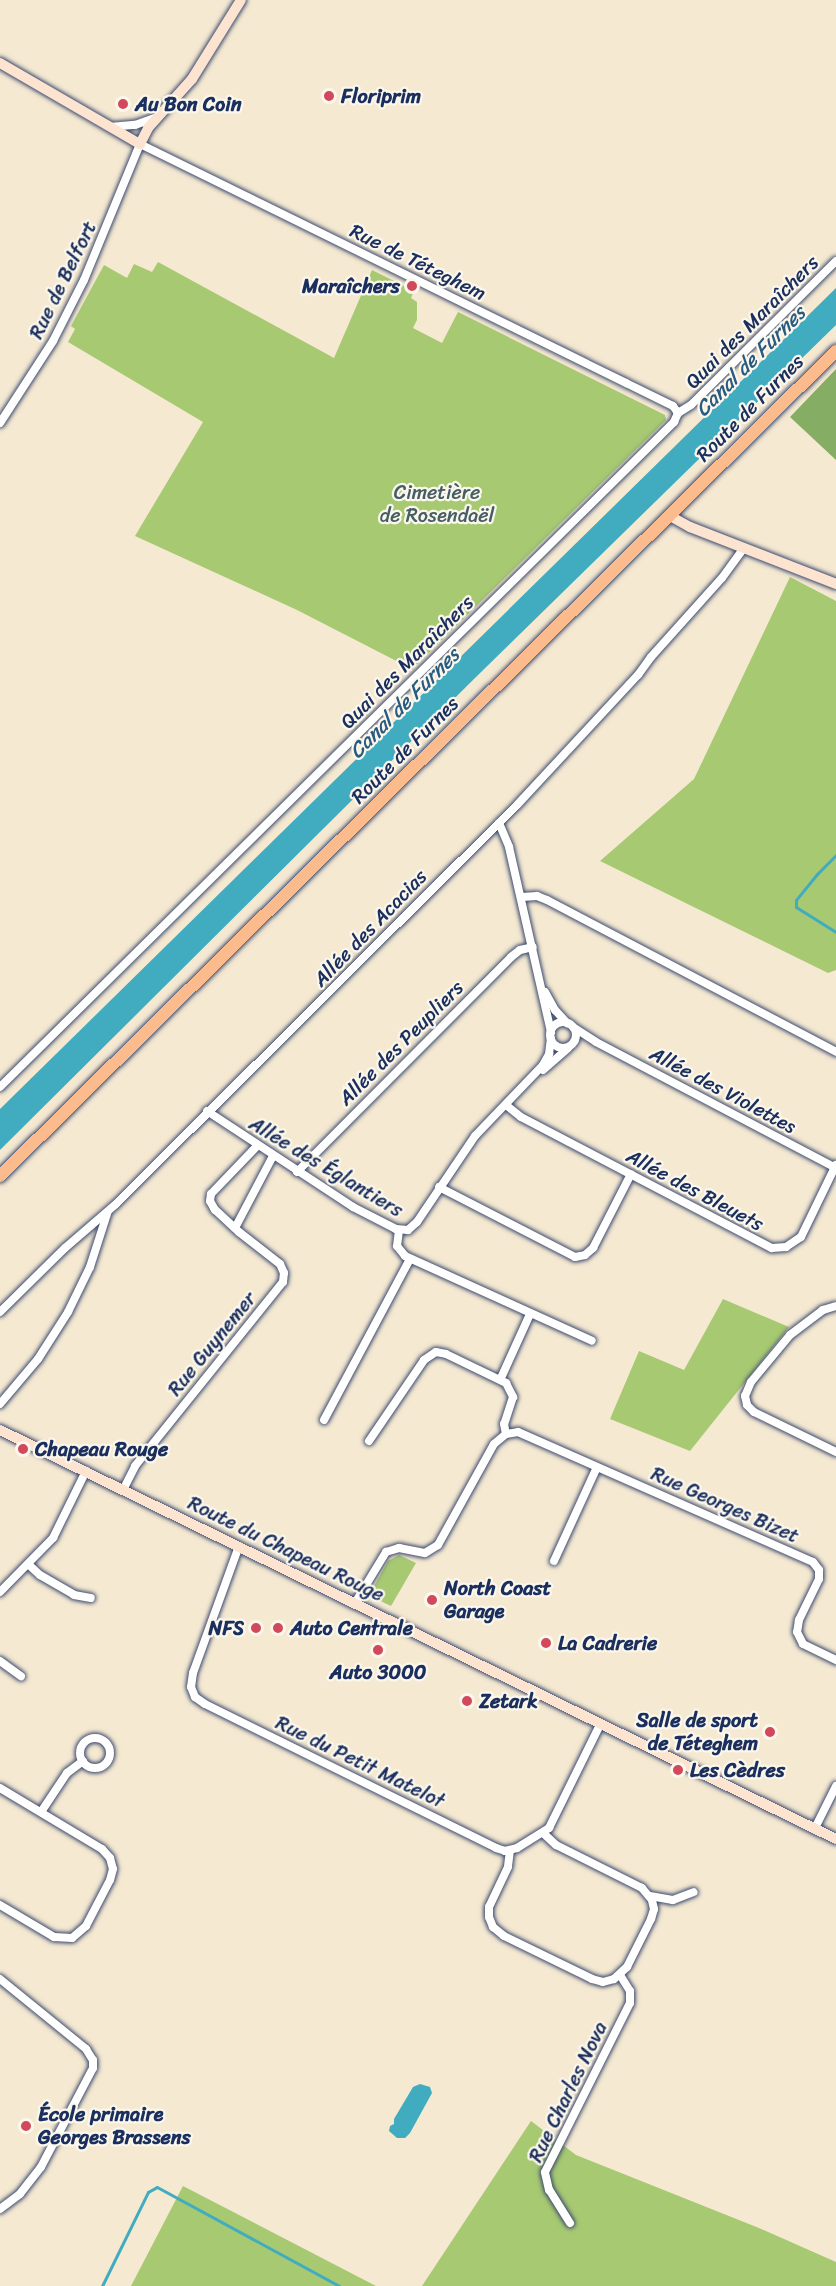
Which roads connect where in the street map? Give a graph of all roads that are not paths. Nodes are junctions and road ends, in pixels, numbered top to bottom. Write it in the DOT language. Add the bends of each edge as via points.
graph roads {
  1 [pos="241,0"];
  2 [pos="0,63"];
  3 [pos="163,113"];
  4 [pos="109,127"];
  5 [pos="140,144"];
  6 [pos="836,261"];
  7 [pos="836,351"];
  8 [pos="678,413"];
  9 [pos="0,423"];
  10 [pos="670,516"];
  11 [pos="744,548"];
  12 [pos="836,584"];
  13 [pos="499,822"];
  14 [pos="522,897"];
  15 [pos="533,947"];
  16 [pos="540,979"];
  17 [pos="570,1025"];
  18 [pos="551,1035"];
  19 [pos="596,1042"];
  20 [pos="572,1044"];
  21 [pos="836,1052"];
  22 [pos="533,1078"];
  23 [pos="0,1087"];
  24 [pos="506,1105"];
  25 [pos="207,1112"];
  26 [pos="257,1146"];
  27 [pos="273,1156"];
  28 [pos="836,1166"];
  29 [pos="297,1172"];
  30 [pos="631,1174"];
  31 [pos="0,1176"];
  32 [pos="439,1187"];
  33 [pos="116,1203"];
  34 [pos="235,1228"];
  35 [pos="399,1230"];
  36 [pos="83,1232"];
  37 [pos="97,1245"];
  38 [pos="410,1259"];
  39 [pos="836,1306"];
  40 [pos="0,1312"];
  41 [pos="530,1314"];
  42 [pos="592,1341"];
  43 [pos="501,1378"];
  44 [pos="0,1404"];
  45 [pos="324,1420"];
  46 [pos="0,1430"];
  47 [pos="506,1434"];
  48 [pos="369,1441"];
  49 [pos="836,1452"];
  50 [pos="597,1467"];
  51 [pos="86,1472"];
  52 [pos="123,1490"];
  53 [pos="239,1546"];
  54 [pos="554,1561"];
  55 [pos="28,1564"];
  56 [pos="0,1592"];
  57 [pos="91,1598"];
  58 [pos="356,1603"];
  59 [pos="836,1660"];
  60 [pos="0,1661"];
  61 [pos="21,1676"];
  62 [pos="601,1723"];
  63 [pos="83,1761"];
  64 [pos="836,1786"];
  65 [pos="0,1788"];
  66 [pos="41,1812"];
  67 [pos="815,1828"];
  68 [pos="543,1833"];
  69 [pos="836,1838"];
  70 [pos="510,1850"];
  71 [pos="694,1892"];
  72 [pos="650,1896"];
  73 [pos="0,1905"];
  74 [pos="620,1975"];
  75 [pos="0,1979"];
  76 [pos="0,2209"];
  77 [pos="570,2223"];
  1 -- 3 [label="street" via="192,79"];
  2 -- 4 [label="street"];
  3 -- 4 [label="street" via="140,124"];
  3 -- 5 [label="street" via="148,128"];
  4 -- 5 [label="street"];
  5 -- 8 [label="street, Rue de Téteghem" via="645,392 673,406"];
  5 -- 9 [label="street, Rue de Belfort" via="84,280 53,341"];
  6 -- 8 [label="street, Quai des Maraîchers" via="691,405"];
  7 -- 10 [label="main road, Route de Furnes"];
  8 -- 23 [label="street, Quai des Maraîchers" via="666,430"];
  10 -- 11 [label="street"];
  10 -- 31 [label="main road, Route de Furnes"];
  11 -- 12 [label="street"];
  11 -- 13 [label="street, Allée des Acacias" via="638,675"];
  13 -- 14 [label="street" via="508,841"];
  13 -- 25 [label="street, Allée des Acacias"];
  14 -- 15 [label="street"];
  14 -- 21 [label="street" via="548,900"];
  15 -- 16 [label="street"];
  15 -- 29 [label="street, Allée des Peupliers" via="511,957"];
  16 -- 17 [label="street" via="552,1006"];
  16 -- 18 [label="street"];
  17 -- 18 [label="street" via="557,1024"];
  17 -- 19 [label="street, Allée des Violettes"];
  17 -- 20 [label="street" via="576,1033"];
  18 -- 20 [label="street" via="558,1047"];
  18 -- 22 [label="street" via="548,1058"];
  19 -- 20 [label="street, Allée des Violettes" via="584,1039"];
  19 -- 28 [label="street, Allée des Violettes"];
  20 -- 22 [label="street"];
  22 -- 24 [label="street"];
  24 -- 30 [label="street, Allée des Bleuets" via="521,1117"];
  24 -- 32 [label="street" via="472,1141"];
  25 -- 26 [label="street, Allée des Églantiers"];
  25 -- 33 [label="street, Allée des Acacias"];
  26 -- 27 [label="street, Allée des Églantiers"];
  26 -- 34 [label="street, Rue Guynemer" via="210,1196 213,1208"];
  27 -- 29 [label="street, Allée des Églantiers"];
  27 -- 34 [label="street"];
  28 -- 30 [label="street, Allée des Bleuets" via="801,1237 776,1248"];
  29 -- 35 [label="street, Allée des Églantiers"];
  30 -- 32 [label="street" via="592,1248 576,1257"];
  32 -- 35 [label="street" via="413,1227"];
  33 -- 36 [label="street, Allée des Acacias"];
  33 -- 37 [label="street" via="101,1225"];
  34 -- 52 [label="street, Rue Guynemer" via="280,1264 283,1282 138,1462"];
  35 -- 38 [label="street, Allée des Églantiers" via="398,1249"];
  36 -- 37 [label="street" via="92,1235"];
  36 -- 40 [label="street, Allée des Acacias"];
  37 -- 44 [label="street" via="79,1292 56,1334"];
  38 -- 41 [label="street"];
  38 -- 45 [label="street"];
  39 -- 49 [label="street" via="790,1335 751,1382 745,1396 754,1412"];
  41 -- 42 [label="street"];
  41 -- 43 [label="street"];
  43 -- 47 [label="street" via="513,1397 504,1421"];
  43 -- 48 [label="street" via="446,1354 431,1354"];
  46 -- 51 [label="street, Route du Chapeau Rouge"];
  47 -- 50 [label="street, Rue Georges Bizet" via="524,1434"];
  47 -- 58 [label="street" via="494,1444 438,1545 425,1553 399,1548 386,1552"];
  50 -- 54 [label="street"];
  50 -- 59 [label="street, Rue Georges Bizet" via="813,1562 820,1576 797,1632 806,1646"];
  51 -- 52 [label="street, Route du Chapeau Rouge"];
  51 -- 55 [label="street" via="53,1538"];
  52 -- 53 [label="street, Route du Chapeau Rouge"];
  53 -- 58 [label="street, Route du Chapeau Rouge"];
  53 -- 70 [label="street, Rue du Petit Matelot" via="193,1673 191,1687 195,1697 496,1848"];
  55 -- 56 [label="street"];
  55 -- 57 [label="street" via="74,1595"];
  58 -- 62 [label="street, Route du Chapeau Rouge"];
  60 -- 61 [label="street"];
  62 -- 67 [label="street, Route du Chapeau Rouge"];
  62 -- 68 [label="street" via="554,1822"];
  63 -- 66 [label="street" via="67,1773"];
  64 -- 67 [label="street"];
  65 -- 66 [label="street"];
  66 -- 73 [label="street" via="106,1852 112,1865 110,1880 86,1926 72,1938 54,1937"];
  67 -- 69 [label="street, Route du Chapeau Rouge"];
  68 -- 70 [label="street"];
  68 -- 72 [label="street" via="556,1845 638,1886"];
  70 -- 74 [label="street" via="506,1871 489,1907 493,1927 596,1980 610,1981"];
  71 -- 72 [label="street" via="673,1900"];
  72 -- 74 [label="street" via="652,1916"];
  74 -- 77 [label="street, Rue Charles Nova" via="632,2000 545,2172 549,2190"];
  75 -- 76 [label="street" via="83,2047 93,2060 91,2075 37,2173"];
}
